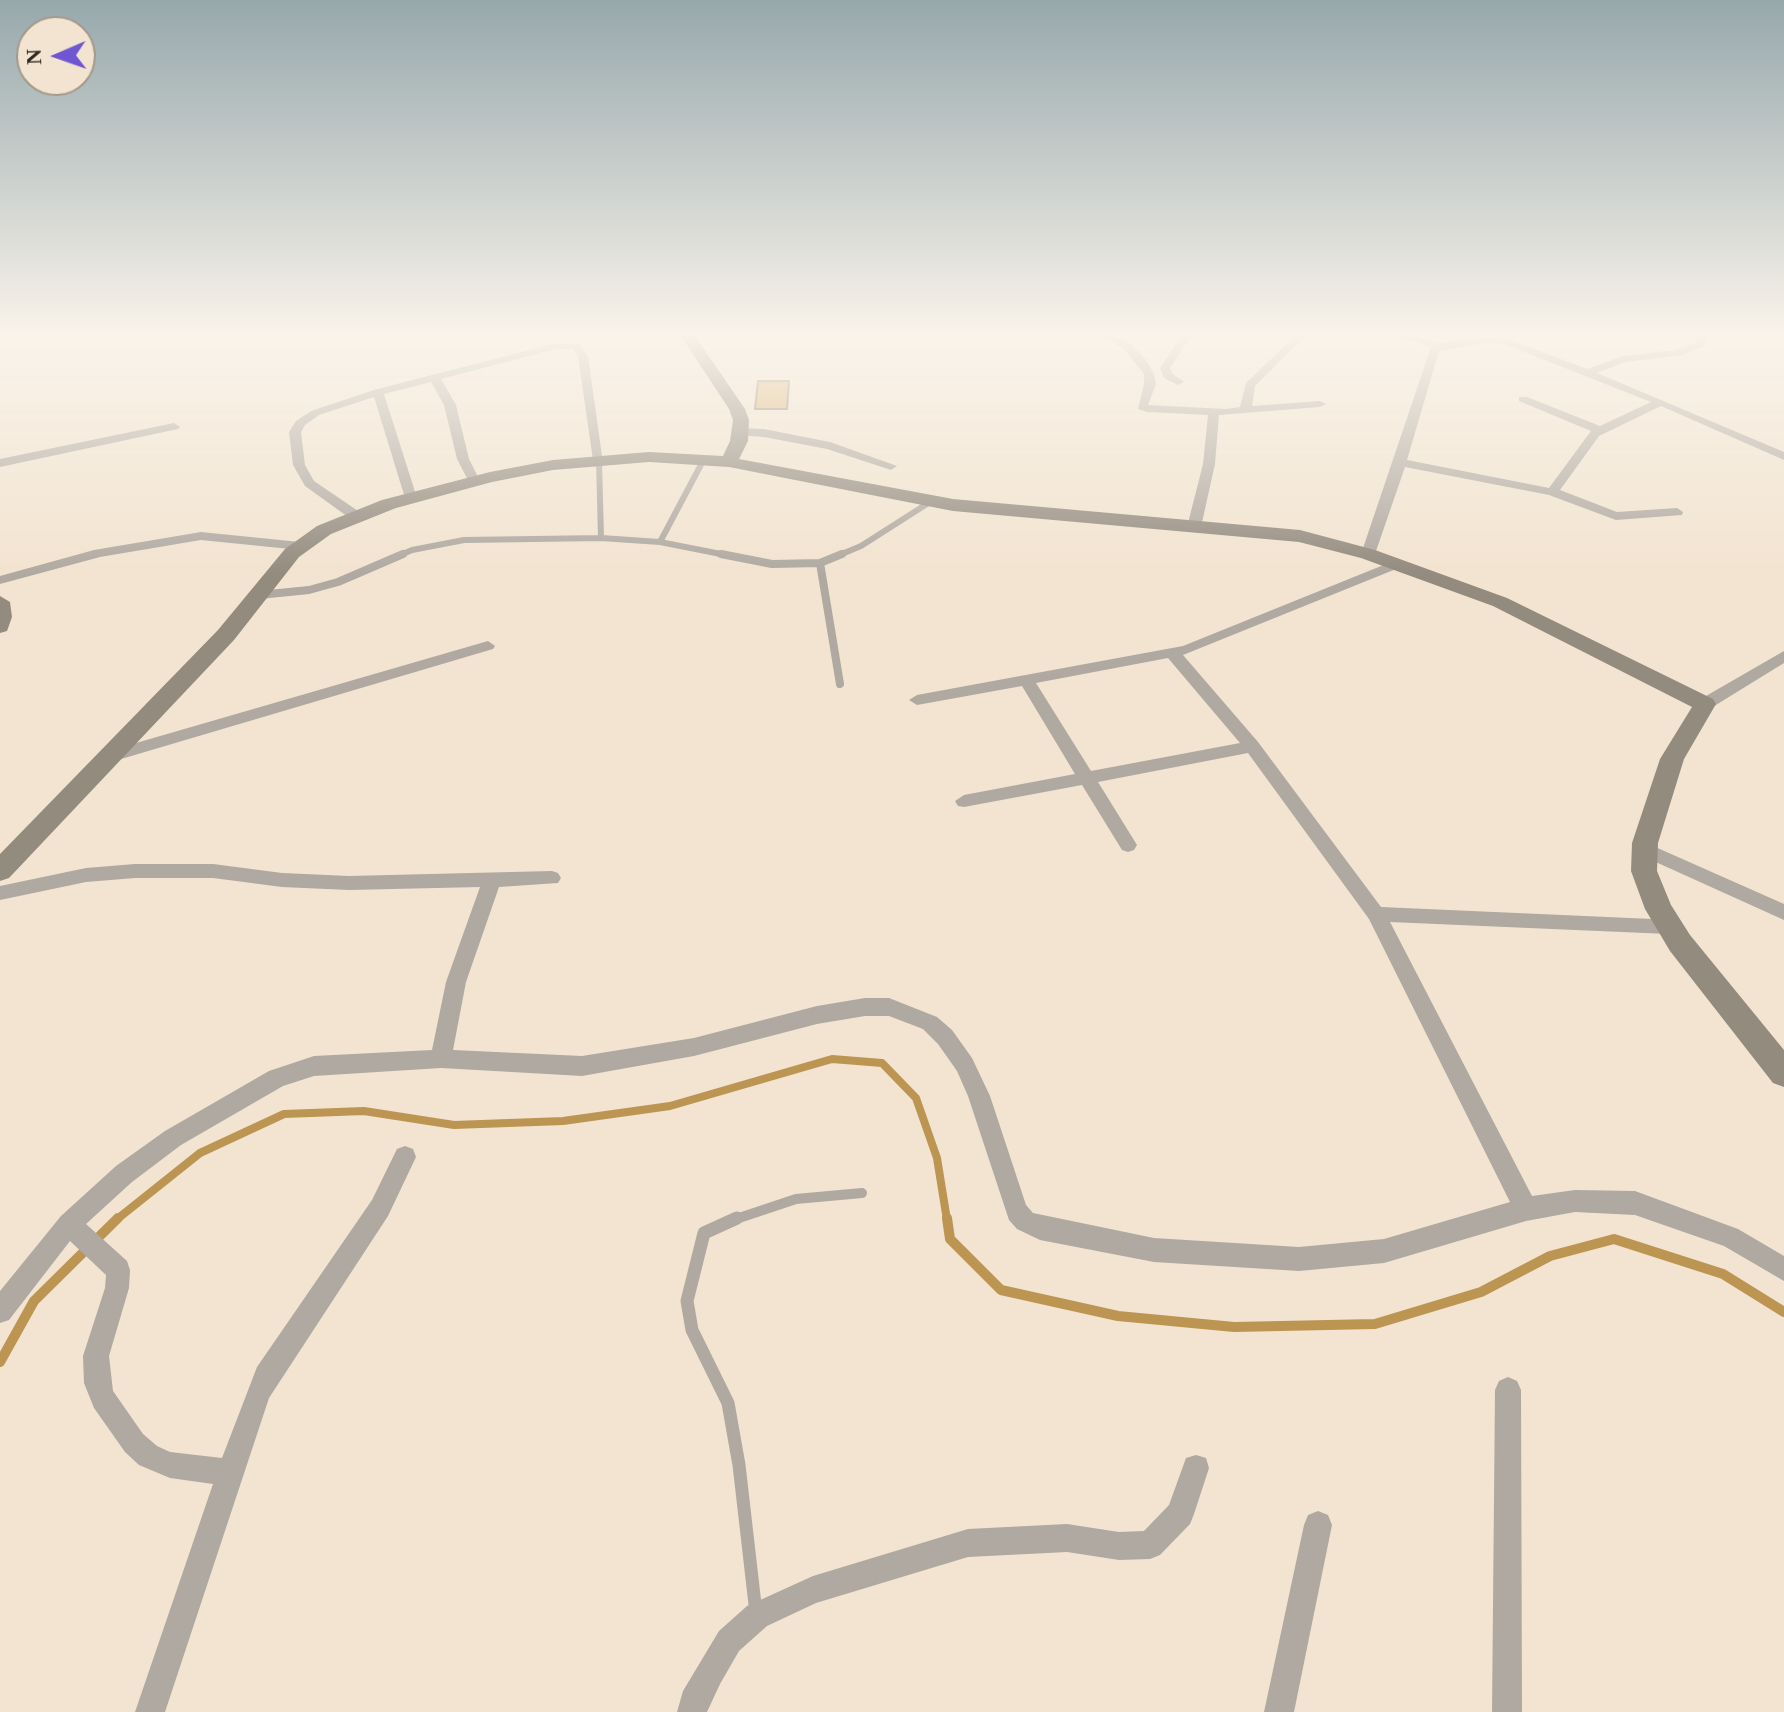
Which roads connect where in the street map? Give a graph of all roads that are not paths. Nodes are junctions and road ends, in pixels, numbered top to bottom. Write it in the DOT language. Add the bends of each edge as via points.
graph roads {
  1 [pos="311,416"];
  2 [pos="385,416"];
  3 [pos="453,416"];
  4 [pos="593,416"];
  5 [pos="739,416"];
  6 [pos="1214,416"];
  7 [pos="1414,416"];
  8 [pos="1564,416"];
  9 [pos="1630,416"];
  10 [pos="1693,416"];
  11 [pos="174,427"];
  12 [pos="1599,430"];
  13 [pos="740,432"];
  14 [pos="1784,456"];
  15 [pos="704,459"];
  16 [pos="599,460"];
  17 [pos="729,462"];
  18 [pos="1400,462"];
  19 [pos="0,463"];
  20 [pos="891,466"];
  21 [pos="474,481"];
  22 [pos="1552,492"];
  23 [pos="411,498"];
  24 [pos="930,502"];
  25 [pos="1677,512"];
  26 [pos="356,516"];
  27 [pos="1194,527"];
  28 [pos="601,538"];
  29 [pos="660,542"];
  30 [pos="300,546"];
  31 [pos="1368,554"];
  32 [pos="820,563"];
  33 [pos="1396,564"];
  34 [pos="0,580"];
  35 [pos="259,595"];
  36 [pos="0,602"];
  37 [pos="0,626"];
  38 [pos="488,646"];
  39 [pos="1173,654"];
  40 [pos="1784,656"];
  41 [pos="1027,681"];
  42 [pos="840,684"];
  43 [pos="917,700"];
  44 [pos="1705,704"];
  45 [pos="1252,746"];
  46 [pos="111,756"];
  47 [pos="1086,778"];
  48 [pos="964,801"];
  49 [pos="1128,845"];
  50 [pos="1644,849"];
  51 [pos="0,871"];
  52 [pos="552,878"];
  53 [pos="492,880"];
  54 [pos="0,893"];
  55 [pos="1784,912"];
  56 [pos="1376,914"];
  57 [pos="1668,926"];
  58 [pos="441,1059"];
  59 [pos="1784,1073"];
  60 [pos="405,1157"];
  61 [pos="862,1193"];
  62 [pos="1526,1209"];
  63 [pos="70,1226"];
  64 [pos="1784,1269"];
  65 [pos="0,1311"];
  66 [pos="1508,1390"];
  67 [pos="1196,1468"];
  68 [pos="230,1473"];
  69 [pos="1318,1525"];
  70 [pos="757,1616"];
  71 [pos="150,1712"];
  72 [pos="692,1712"];
  73 [pos="1279,1712"];
  74 [pos="1507,1712"];
  1 -- 26 [label="street" via="295,432 299,465 309,483"];
  2 -- 23 [label="street"];
  3 -- 21 [label="street"];
  4 -- 16 [label="street"];
  5 -- 13 [label="street"];
  6 -- 27 [label="street"];
  7 -- 18 [label="street"];
  8 -- 12 [label="street"];
  9 -- 12 [label="street"];
  10 -- 14 [label="street"];
  11 -- 19 [label="street"];
  12 -- 22 [label="street"];
  13 -- 17 [label="street"];
  13 -- 20 [label="street" via="830,446"];
  15 -- 16 [label="street"];
  15 -- 17 [label="street"];
  15 -- 29 [label="lane"];
  16 -- 21 [label="street"];
  16 -- 28 [label="lane"];
  17 -- 24 [label="street"];
  18 -- 22 [label="street"];
  18 -- 31 [label="street"];
  21 -- 23 [label="street"];
  22 -- 25 [label="street" via="1616,516"];
  23 -- 26 [label="street"];
  24 -- 27 [label="street"];
  24 -- 32 [label="lane" via="861,546"];
  26 -- 30 [label="street"];
  27 -- 31 [label="street" via="1283,533"];
  28 -- 29 [label="lane"];
  28 -- 35 [label="lane" via="464,540 412,550 309,590"];
  29 -- 32 [label="lane" via="772,564"];
  30 -- 34 [label="street" via="201,536 99,553"];
  30 -- 35 [label="street"];
  31 -- 33 [label="street"];
  32 -- 42 [label="lane"];
  33 -- 39 [label="street"];
  33 -- 44 [label="street" via="1522,613"];
  35 -- 46 [label="street"];
  36 -- 37 [label="street"];
  38 -- 46 [label="street"];
  39 -- 41 [label="street"];
  39 -- 45 [label="street"];
  40 -- 44 [label="street"];
  41 -- 43 [label="street"];
  41 -- 47 [label="street"];
  44 -- 50 [label="street" via="1672,759"];
  45 -- 47 [label="street"];
  45 -- 56 [label="street"];
  46 -- 51 [label="street"];
  47 -- 48 [label="street"];
  47 -- 49 [label="street"];
  50 -- 55 [label="street"];
  50 -- 57 [label="street" via="1648,887"];
  52 -- 53 [label="street"];
  53 -- 54 [label="street" via="349,883 213,871 135,871"];
  53 -- 58 [label="street" via="456,982"];
  56 -- 57 [label="street"];
  56 -- 62 [label="street"];
  57 -- 59 [label="street"];
  58 -- 62 [label="street" via="582,1066 694,1047 832,1012 889,1007 930,1023 965,1065 1011,1199 1025,1221 1040,1228 1154,1250 1299,1259 1384,1251"];
  58 -- 63 [label="street" via="314,1066 277,1078 148,1156"];
  60 -- 68 [label="street" via="380,1208 266,1376"];
  61 -- 70 [label="lane" via="796,1199 704,1233 689,1286 692,1330 728,1403"];
  62 -- 64 [label="street" via="1575,1201 1635,1203 1730,1237"];
  63 -- 65 [label="street"];
  63 -- 68 [label="street" via="116,1267 119,1277 96,1356 103,1399 148,1456 170,1465"];
  66 -- 74 [label="street"];
  67 -- 70 [label="street" via="1180,1514 1150,1545 1067,1538 968,1543 813,1590"];
  68 -- 71 [label="street"];
  69 -- 73 [label="street"];
  70 -- 72 [label="street" via="729,1641"];
}
